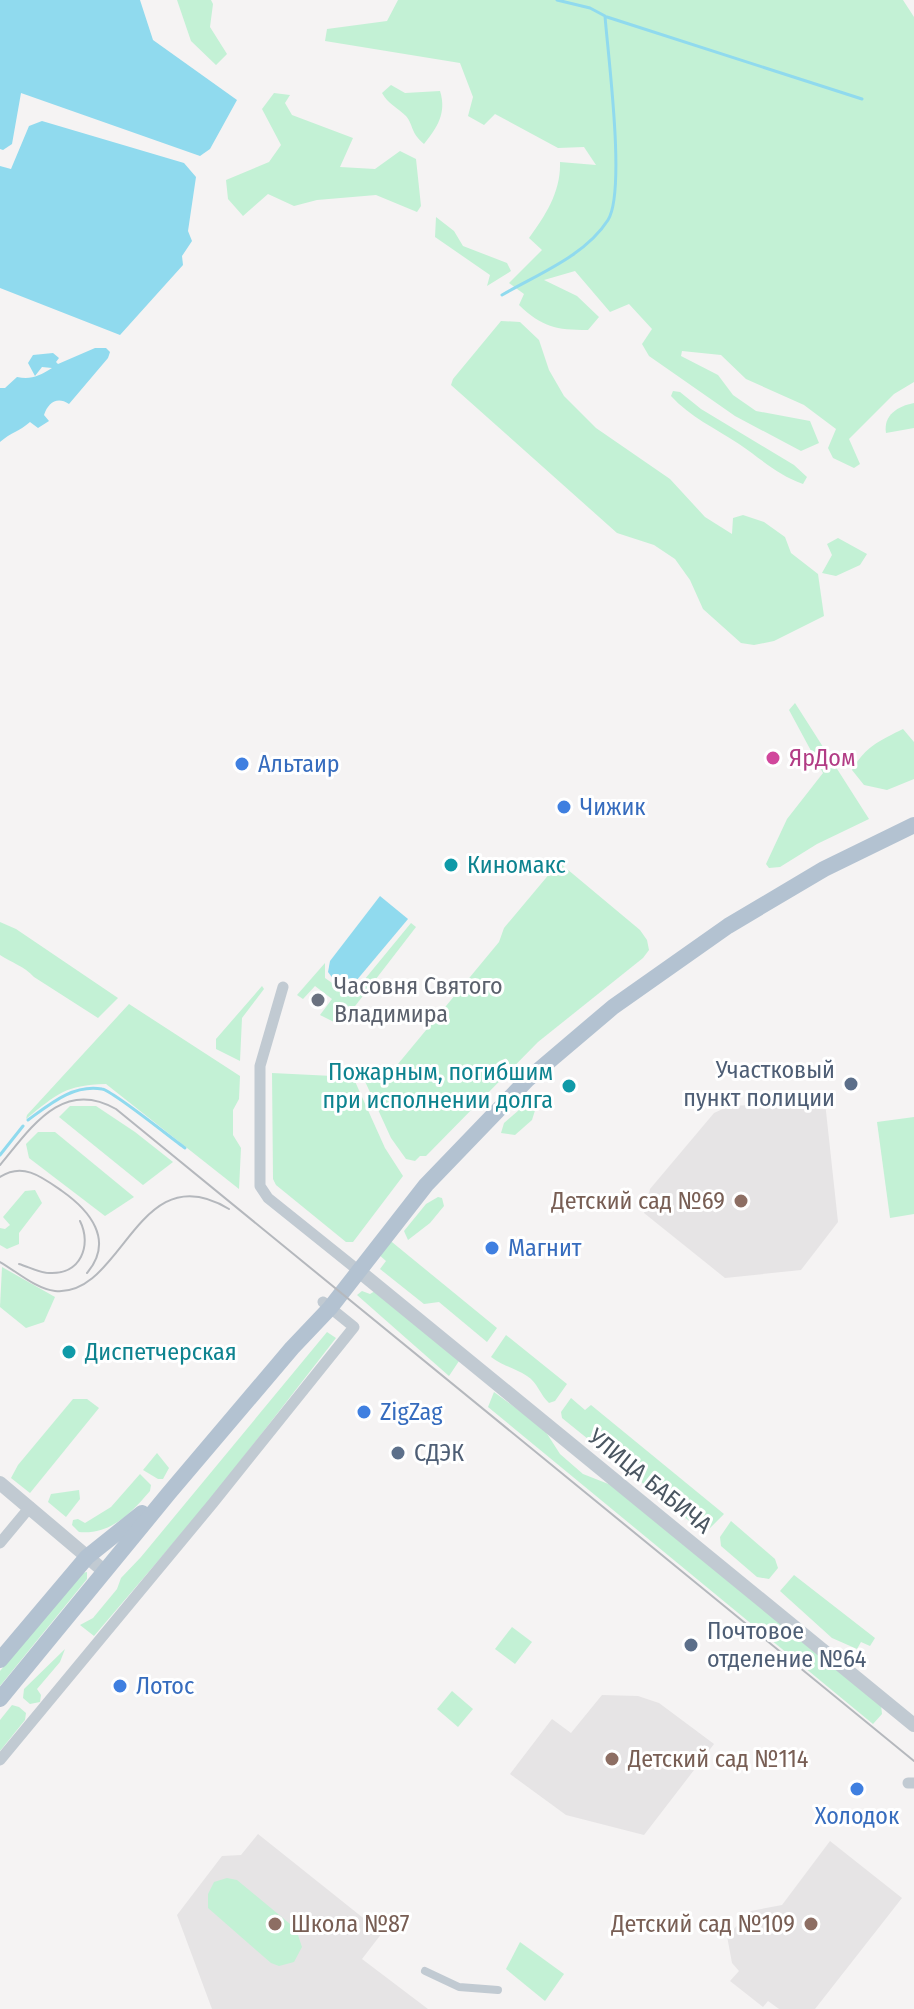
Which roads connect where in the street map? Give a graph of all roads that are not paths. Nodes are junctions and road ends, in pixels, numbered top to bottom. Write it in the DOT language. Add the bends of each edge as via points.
graph roads {
  1 [pos="914,815"];
  2 [pos="914,825"];
  3 [pos="283,987"];
  4 [pos="355,1267"];
  5 [pos="326,1305"];
  6 [pos="0,1483"];
  7 [pos="169,1493"];
  8 [pos="30,1507"];
  9 [pos="0,1543"];
  10 [pos="87,1557"];
  11 [pos="104,1571"];
  12 [pos="0,1660"];
  13 [pos="0,1699"];
  14 [pos="914,1725"];
  15 [pos="0,1760"];
  16 [pos="425,1971"];
  17 [pos="498,1990"];
  1 -- 4 [label="main road" via="763,893 578,1023 423,1173"];
  2 -- 4 [label="main road" via="760,906 583,1031 453,1156"];
  3 -- 4 [label="street" via="259,1076 261,1189"];
  4 -- 5 [label="main road"];
  4 -- 14 [label="street, УЛИЦА БАБИЧА"];
  5 -- 7 [label="main road"];
  5 -- 15 [label="street" via="354,1327"];
  6 -- 8 [label="street"];
  7 -- 10 [label="main road"];
  7 -- 11 [label="main road"];
  8 -- 9 [label="street"];
  8 -- 10 [label="street"];
  10 -- 11 [label="street"];
  10 -- 12 [label="main road"];
  11 -- 13 [label="main road"];
  16 -- 17 [label="street" via="459,1987"];
}
